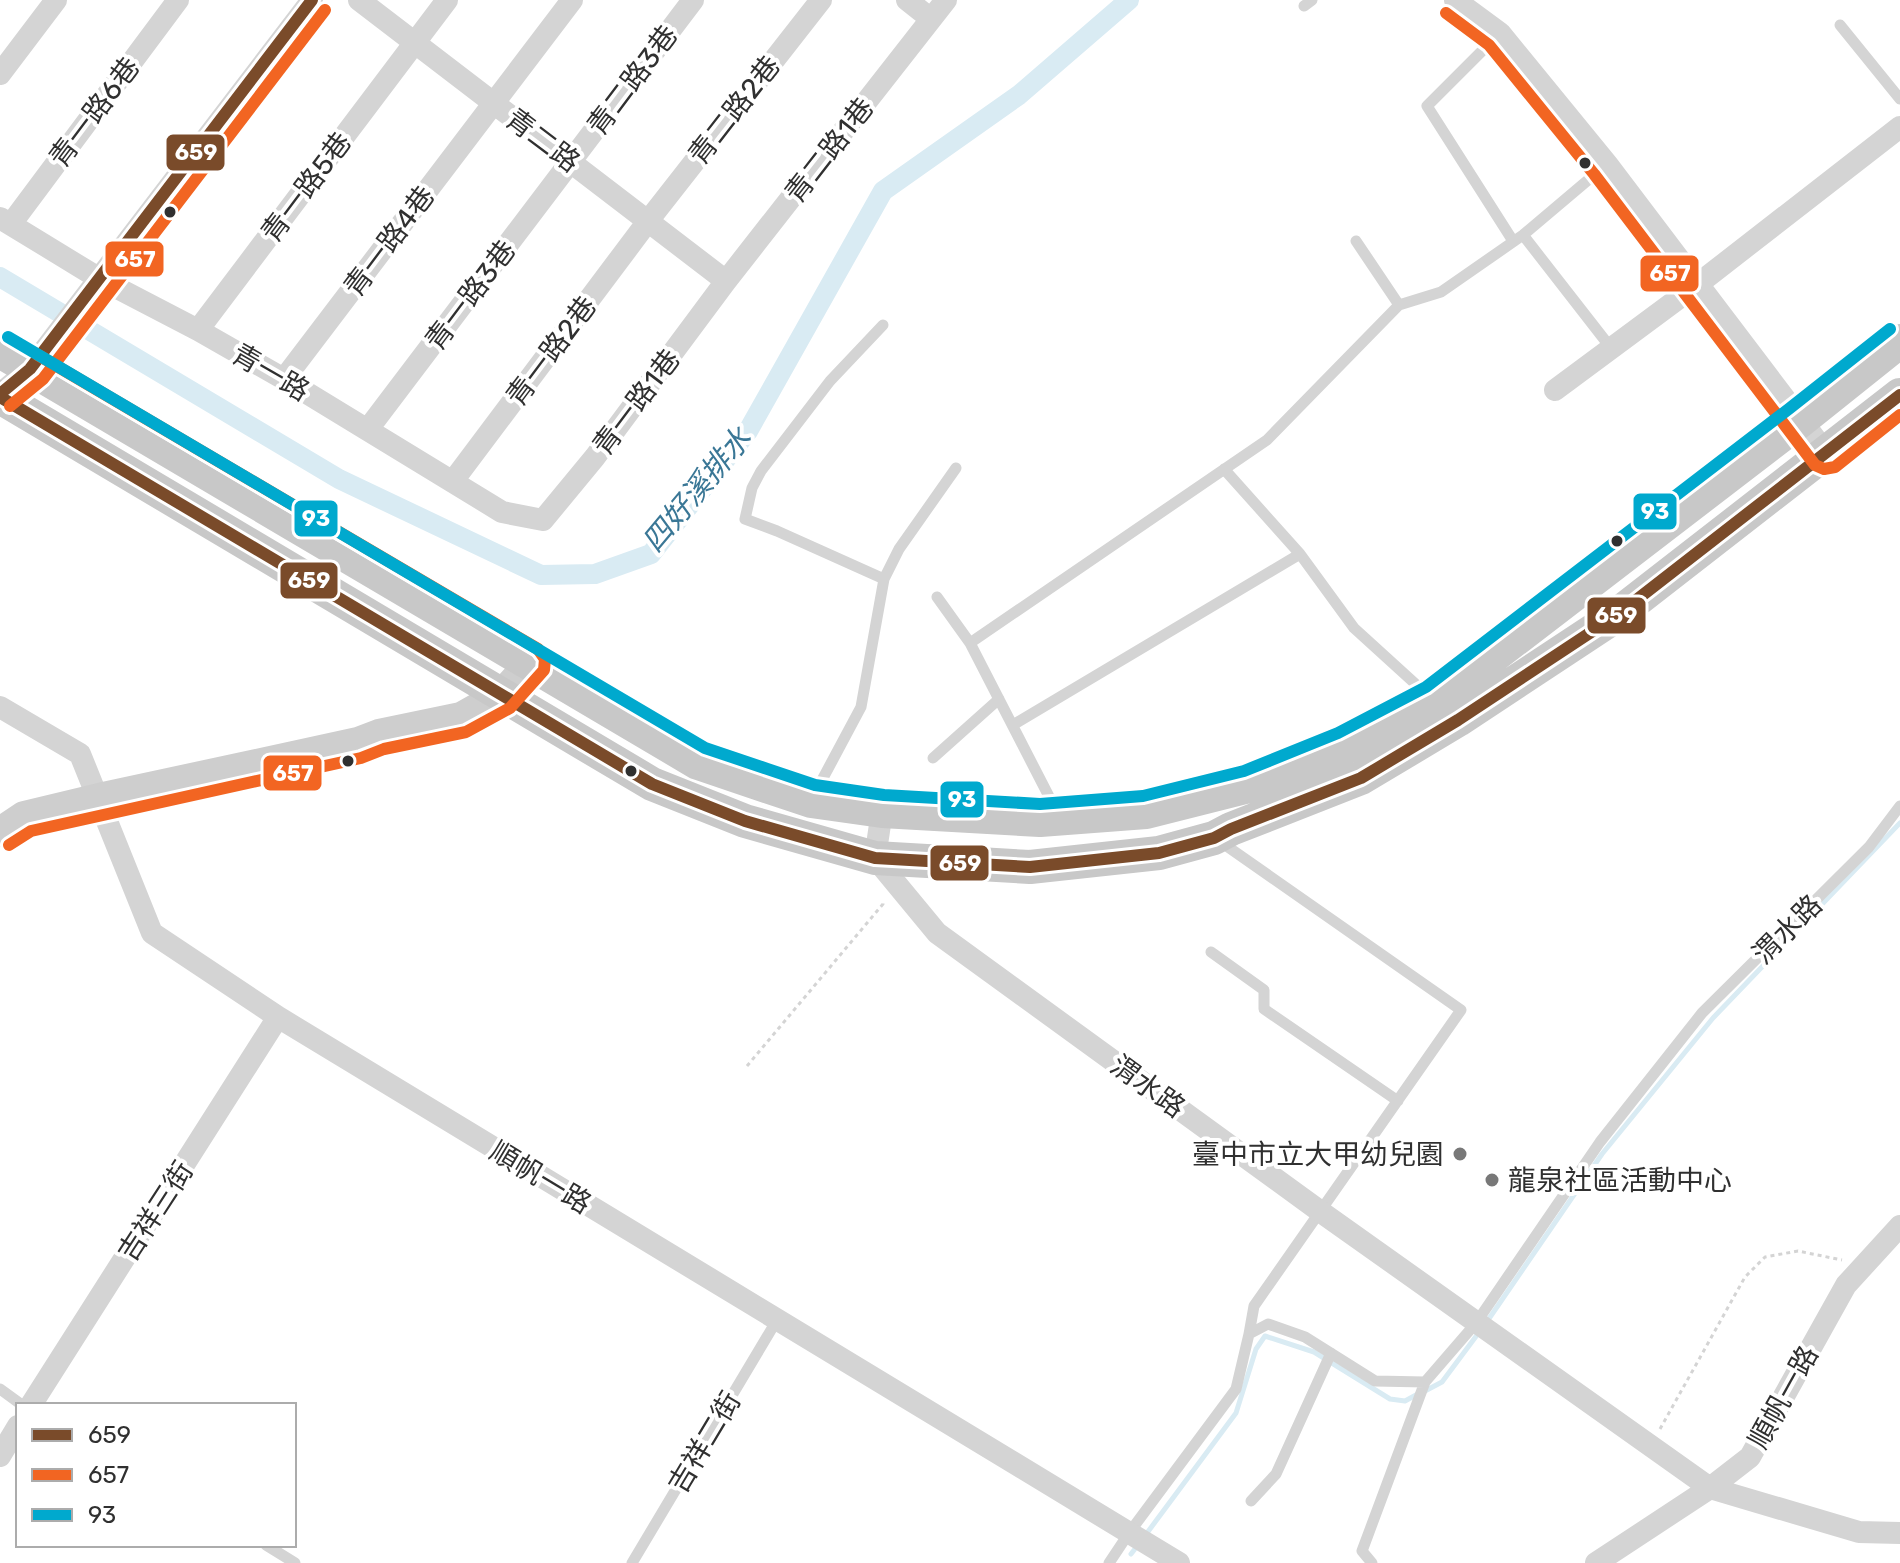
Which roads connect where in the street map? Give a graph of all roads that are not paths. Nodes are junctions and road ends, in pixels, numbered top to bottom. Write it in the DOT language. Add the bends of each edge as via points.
graph roads {
  1 [pos="56,0"];
  2 [pos="178,0"];
  3 [pos="312,0"];
  4 [pos="359,0"];
  5 [pos="447,0"];
  6 [pos="572,0"];
  7 [pos="693,0"];
  8 [pos="821,0"];
  9 [pos="907,0"];
  10 [pos="946,0"];
  11 [pos="1455,0"];
  12 [pos="931,19"];
  13 [pos="1840,25"];
  14 [pos="1500,33"];
  15 [pos="414,43"];
  16 [pos="0,74"];
  17 [pos="1900,99"];
  18 [pos="494,103"];
  19 [pos="1900,127"];
  20 [pos="571,161"];
  21 [pos="1607,164"];
  22 [pos="5,221"];
  23 [pos="648,221"];
  24 [pos="1518,238"];
  25 [pos="1356,241"];
  26 [pos="100,279"];
  27 [pos="726,281"];
  28 [pos="1698,284"];
  29 [pos="1399,305"];
  30 [pos="883,325"];
  31 [pos="198,330"];
  32 [pos="1900,341"];
  33 [pos="1611,348"];
  34 [pos="0,351"];
  35 [pos="30,369"];
  36 [pos="284,379"];
  37 [pos="1555,390"];
  38 [pos="1900,395"];
  39 [pos="0,396"];
  40 [pos="1800,421"];
  41 [pos="368,429"];
  42 [pos="1826,453"];
  43 [pos="956,468"];
  44 [pos="1224,469"];
  45 [pos="453,481"];
  46 [pos="543,520"];
  47 [pos="1300,554"];
  48 [pos="884,579"];
  49 [pos="937,597"];
  50 [pos="970,643"];
  51 [pos="530,663"];
  52 [pos="502,694"];
  53 [pos="999,699"];
  54 [pos="1435,701"];
  55 [pos="0,707"];
  56 [pos="1013,725"];
  57 [pos="933,758"];
  58 [pos="99,798"];
  59 [pos="811,801"];
  60 [pos="1900,806"];
  61 [pos="882,811"];
  62 [pos="1060,819"];
  63 [pos="0,832"];
  64 [pos="1214,838"];
  65 [pos="875,858"];
  66 [pos="1211,952"];
  67 [pos="278,1017"];
  68 [pos="1398,1101"];
  69 [pos="1321,1212"];
  70 [pos="1900,1226"];
  71 [pos="777,1320"];
  72 [pos="1476,1323"];
  73 [pos="1249,1334"];
  74 [pos="1331,1353"];
  75 [pos="1425,1382"];
  76 [pos="0,1389"];
  77 [pos="30,1403"];
  78 [pos="33,1403"];
  79 [pos="16,1429"];
  80 [pos="0,1456"];
  81 [pos="1710,1488"];
  82 [pos="1251,1501"];
  83 [pos="1129,1533"];
  84 [pos="1900,1533"];
  85 [pos="269,1547"];
  86 [pos="295,1563"];
  87 [pos="632,1563"];
  88 [pos="1109,1563"];
  89 [pos="1179,1563"];
  90 [pos="1372,1563"];
  91 [pos="1596,1563"];
  1 -- 16 [label="street"];
  2 -- 22 [label="street, 青一路6巷"];
  3 -- 26 [label="street"];
  4 -- 15 [label="street, 青二路"];
  5 -- 15 [label="street, 青一路5巷"];
  6 -- 18 [label="street, 青一路4巷"];
  7 -- 20 [label="street, 青二路3巷"];
  8 -- 23 [label="street, 青二路2巷"];
  9 -- 12 [label="street"];
  10 -- 12 [label="street, 青二路1巷"];
  11 -- 14 [label="street"];
  12 -- 27 [label="street, 青二路1巷"];
  13 -- 17 [label="lane"];
  14 -- 21 [label="street"];
  14 -- 24 [label="lane" via="1427,106"];
  15 -- 18 [label="street, 青二路"];
  15 -- 31 [label="street, 青一路5巷"];
  18 -- 20 [label="street, 青二路"];
  18 -- 36 [label="street, 青一路4巷"];
  19 -- 28 [label="street"];
  20 -- 23 [label="street, 青二路"];
  20 -- 41 [label="street, 青一路3巷"];
  21 -- 24 [label="lane"];
  21 -- 28 [label="street"];
  22 -- 26 [label="street, 青一路"];
  23 -- 27 [label="street, 青二路"];
  23 -- 45 [label="street, 青一路2巷"];
  24 -- 29 [label="lane" via="1441,292"];
  24 -- 33 [label="lane"];
  25 -- 29 [label="lane"];
  26 -- 31 [label="street, 青一路"];
  26 -- 35 [label="street"];
  27 -- 46 [label="street, 青一路1巷"];
  28 -- 33 [label="street"];
  28 -- 40 [label="street"];
  29 -- 44 [label="lane" via="1267,440"];
  30 -- 48 [label="lane" via="830,381 761,471 745,519"];
  31 -- 36 [label="street, 青一路"];
  32 -- 40 [label="main road"];
  33 -- 37 [label="street"];
  34 -- 35 [label="main road"];
  35 -- 39 [label="street"];
  35 -- 51 [label="main road"];
  36 -- 41 [label="street, 青一路"];
  38 -- 42 [label="main road"];
  39 -- 52 [label="main road"];
  40 -- 42 [label="street"];
  40 -- 54 [label="main road"];
  41 -- 45 [label="street, 青一路"];
  42 -- 64 [label="main road" via="1617,615 1458,720 1361,778"];
  43 -- 48 [label="lane"];
  44 -- 47 [label="lane"];
  44 -- 50 [label="lane"];
  45 -- 46 [label="street, 青一路" via="502,512"];
  47 -- 54 [label="lane" via="1354,628"];
  47 -- 56 [label="lane"];
  48 -- 59 [label="lane" via="861,707"];
  49 -- 50 [label="lane"];
  50 -- 53 [label="lane"];
  51 -- 52 [label="street"];
  51 -- 59 [label="main road" via="698,763"];
  52 -- 58 [label="street" via="461,717"];
  52 -- 65 [label="main road" via="652,784 745,821"];
  53 -- 56 [label="lane"];
  53 -- 57 [label="lane"];
  54 -- 62 [label="main road" via="1345,748 1249,786 1146,812"];
  55 -- 58 [label="street, 順帆一路" via="80,754"];
  56 -- 62 [label="lane"];
  58 -- 63 [label="street" via="24,816"];
  58 -- 67 [label="street, 順帆一路" via="152,933"];
  59 -- 61 [label="main road"];
  60 -- 72 [label="lane, 渭水路" via="1869,847 1702,1013 1600,1142"];
  61 -- 62 [label="main road"];
  61 -- 65 [label="street"];
  64 -- 65 [label="main road" via="1159,853 1030,867"];
  64 -- 68 [label="lane" via="1461,1010"];
  65 -- 69 [label="street, 渭水路" via="937,933"];
  66 -- 68 [label="lane" via="1264,990 1264,1009"];
  67 -- 71 [label="street, 順帆一路"];
  67 -- 78 [label="street, 吉祥三街"];
  68 -- 69 [label="lane"];
  69 -- 72 [label="street, 渭水路"];
  69 -- 73 [label="lane" via="1254,1306"];
  70 -- 81 [label="street, 順帆一路" via="1846,1285 1750,1457"];
  71 -- 83 [label="street, 順帆一路"];
  71 -- 87 [label="lane, 吉祥二街"];
  72 -- 75 [label="lane, 渭水路"];
  72 -- 81 [label="street, 渭水路"];
  73 -- 74 [label="lane" via="1268,1324"];
  73 -- 83 [label="lane" via="1236,1389"];
  74 -- 75 [label="lane" via="1375,1381"];
  74 -- 82 [label="lane" via="1276,1474"];
  75 -- 90 [label="lane, 渭水路" via="1362,1551"];
  76 -- 77 [label="lane"];
  79 -- 80 [label="street"];
  81 -- 84 [label="street, 渭水路" via="1859,1532"];
  81 -- 91 [label="street, 順帆一路"];
  83 -- 88 [label="lane"];
  83 -- 89 [label="street, 順帆一路"];
  85 -- 86 [label="lane"];
}
